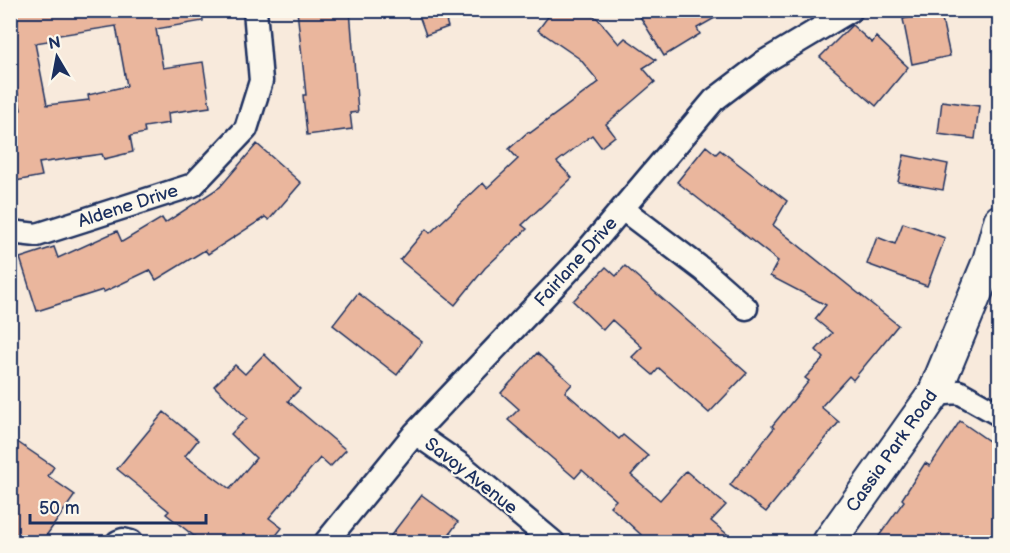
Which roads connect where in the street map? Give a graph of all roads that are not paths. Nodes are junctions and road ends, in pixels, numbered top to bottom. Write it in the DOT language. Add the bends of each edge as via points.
graph roads {
  1 [pos="255,10"];
  2 [pos="851,10"];
  3 [pos="624,210"];
  4 [pos="999,221"];
  5 [pos="10,231"];
  6 [pos="746,308"];
  7 [pos="934,394"];
  8 [pos="999,415"];
  9 [pos="415,433"];
  10 [pos="118,543"];
  11 [pos="131,543"];
  12 [pos="326,543"];
  13 [pos="554,543"];
  14 [pos="829,543"];
  1 -- 5 [label="street, Aldene Drive" via="261,81 246,129 193,185 37,235"];
  2 -- 3 [label="street, Fairlane Drive" via="764,62 714,100"];
  3 -- 6 [label="street"];
  3 -- 9 [label="street, Fairlane Drive"];
  4 -- 7 [label="main road, Cassia Park Road" via="989,261"];
  7 -- 8 [label="street" via="959,392"];
  7 -- 14 [label="main road, Cassia Park Road"];
  9 -- 12 [label="street, Fairlane Drive"];
  9 -- 13 [label="street, Savoy Avenue" via="461,465"];
  10 -- 11 [label="street"];
}
